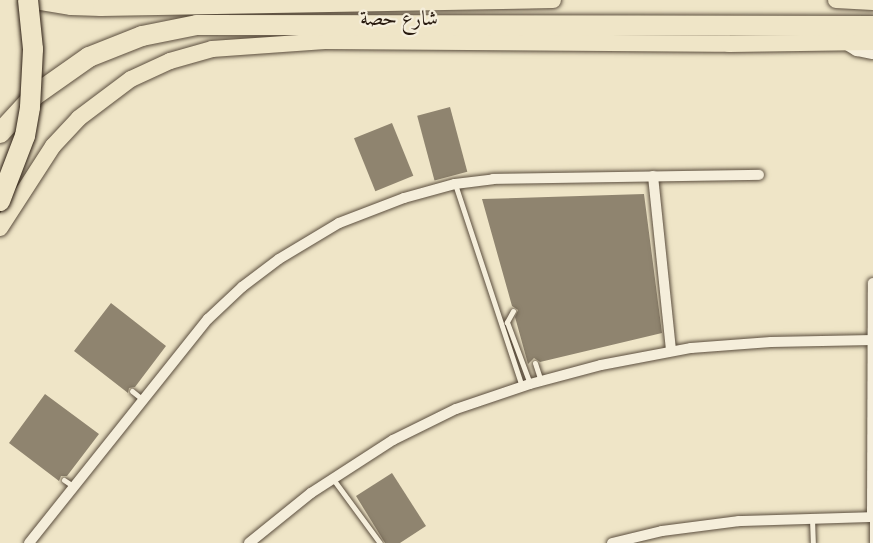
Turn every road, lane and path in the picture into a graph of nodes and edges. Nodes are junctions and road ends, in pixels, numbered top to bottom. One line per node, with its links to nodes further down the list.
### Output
1 (29, 0): 2 (main road, شارع حصة); 13 (highway, bridge)
2 (553, 0)
3 (836, 0): 4 (main road)
4 (873, 2)
5 (873, 26): 9 (highway)
6 (873, 42): 7 (main road, شارع حصة)
7 (847, 43): 8 (street); 14 (main road, شارع حصة)
8 (873, 52)
9 (0, 133)
10 (759, 175): 11 (street)
11 (653, 176): 12 (street); 18 (street)
12 (455, 184): 20 (lane); 22 (street)
13 (0, 201)
14 (0, 228)
15 (873, 283): 17 (street)
16 (513, 311): 20 (lane)
17 (873, 340): 18 (street); 25 (street)
18 (671, 351): 20 (street)
19 (535, 363): 20 (lane)
20 (531, 384): 23 (street)
21 (132, 391): 22 (lane)
22 (142, 399): 26 (street)
23 (333, 477): 27 (street); 28 (lane)
24 (812, 517): 25 (street); 29 (street); 30 (lane)
25 (872, 517): 31 (lane)
26 (29, 543)
27 (249, 543)
28 (380, 543)
29 (612, 543)
30 (813, 543)
31 (872, 543)

